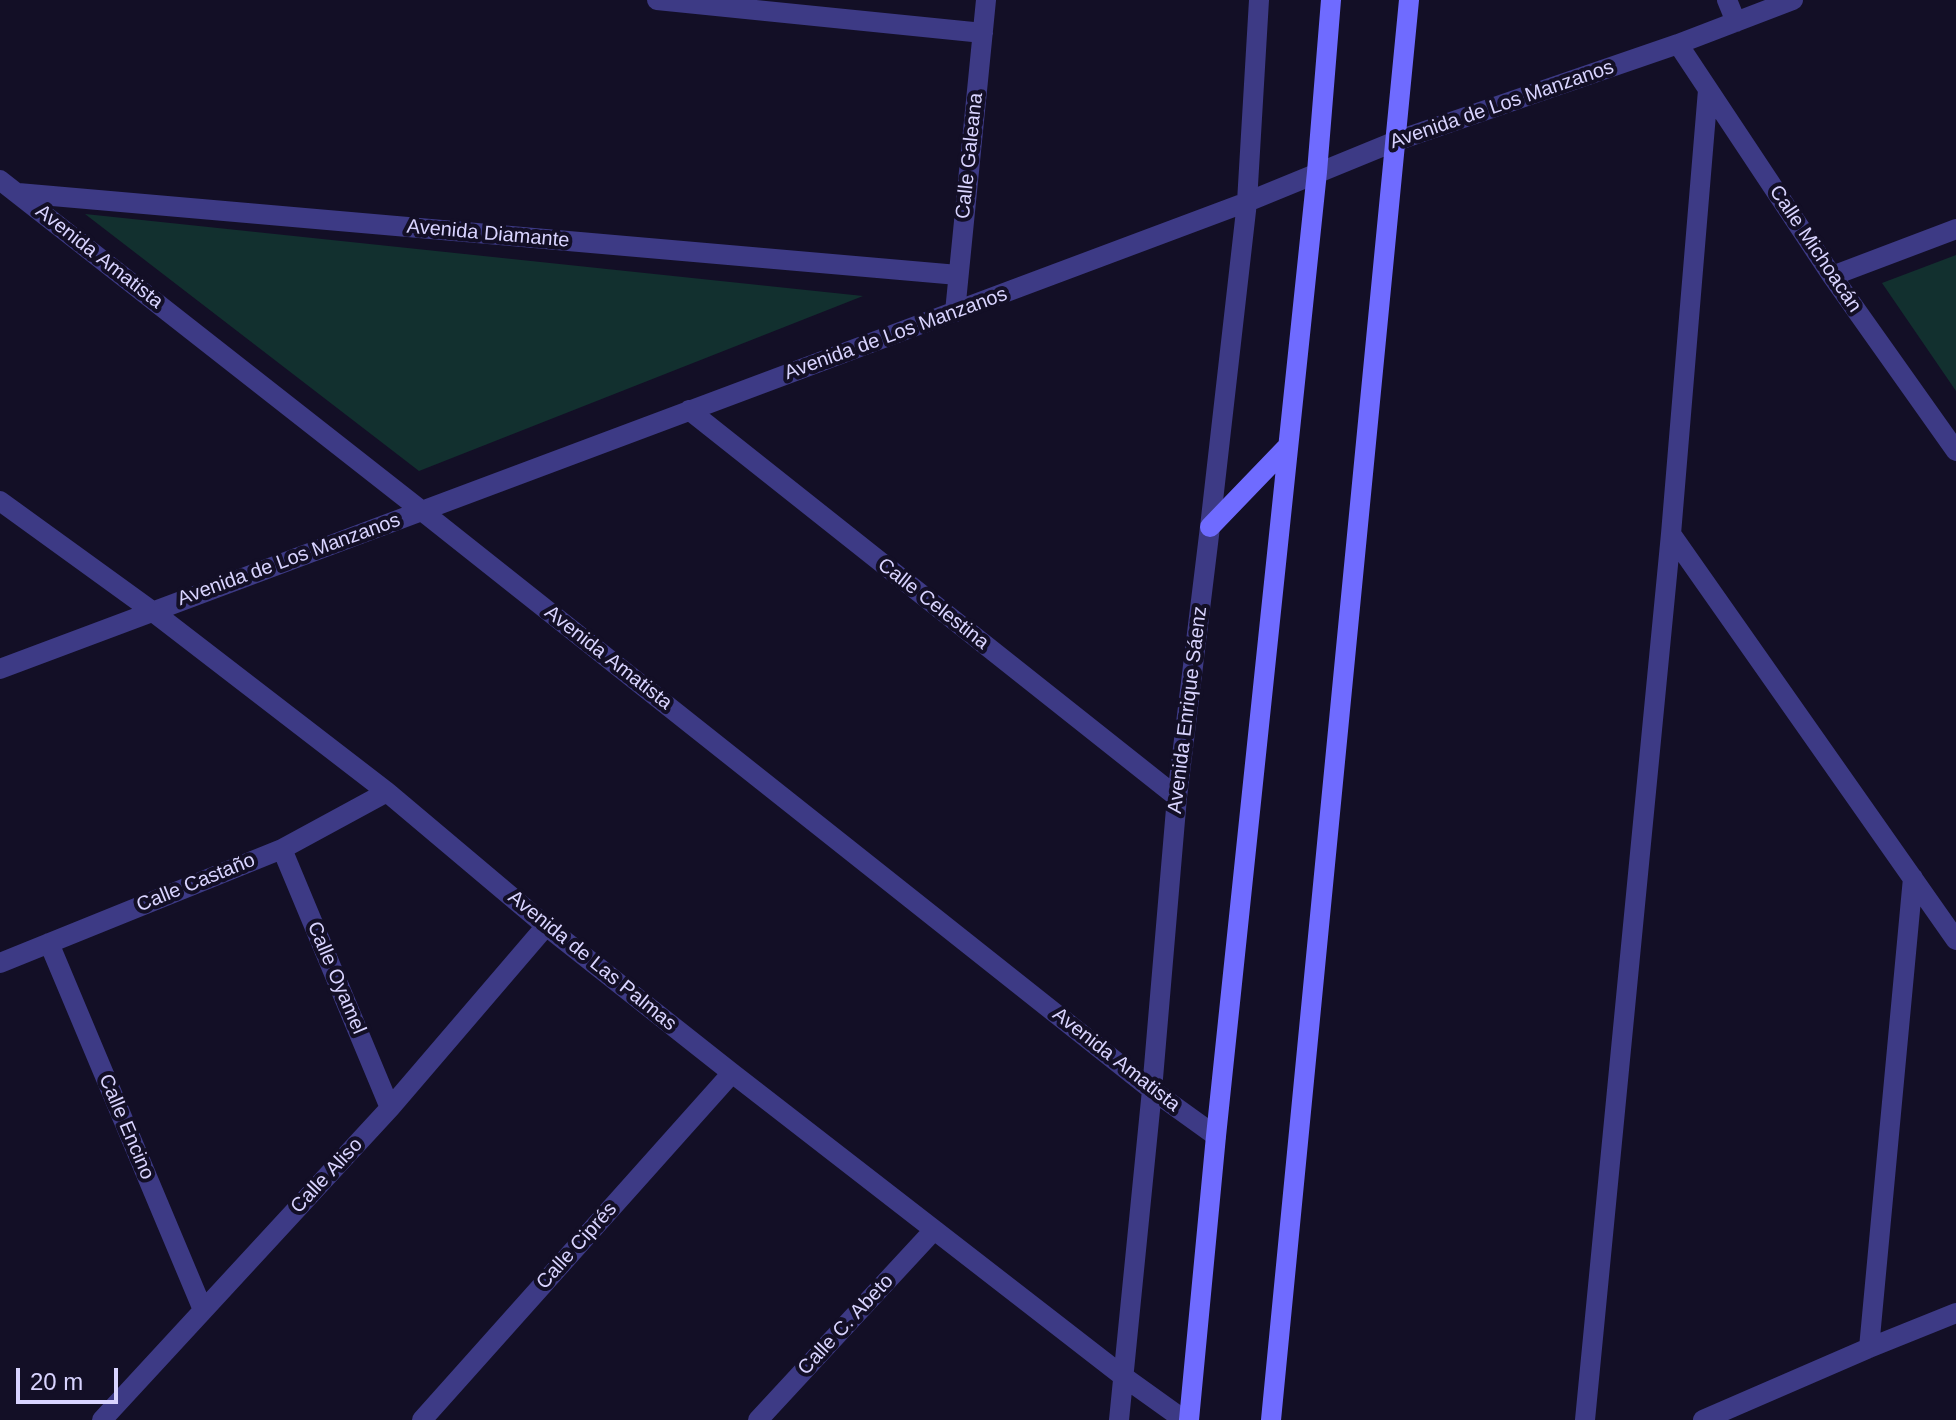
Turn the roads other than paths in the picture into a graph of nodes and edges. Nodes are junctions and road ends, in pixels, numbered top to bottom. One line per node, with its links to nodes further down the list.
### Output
1 (657, 0): 9 (street)
2 (986, 0): 9 (street, Calle Galeana)
3 (1259, 0): 16 (street, Avenida Enrique Sáenz)
4 (1331, 0): 13 (street)
5 (1409, 0): 12 (street)
6 (1727, 0): 8 (street)
7 (1793, 0): 8 (street, Avenida de Los Manzanos)
8 (1736, 22): 10 (street, Avenida de Los Manzanos)
9 (983, 33): 18 (street, Calle Galeana)
10 (1678, 44): 11 (street, Calle Michoacán); 12 (street, Avenida de Los Manzanos)
11 (1708, 90): 19 (street, Calle Michoacán); 27 (street)
12 (1396, 141): 13 (street, Avenida de Los Manzanos); 53 (street)
13 (1317, 172): 16 (street, Avenida de Los Manzanos); 22 (street)
14 (0, 180): 15 (street, Avenida Amatista)
15 (18, 193): 18 (street, Avenida Diamante); 25 (street, Avenida Amatista)
16 (1247, 202): 20 (street, Avenida de Los Manzanos); 26 (street, Avenida Enrique Sáenz)
17 (1956, 229): 19 (street)
18 (958, 275): 20 (street, Calle Galeana)
19 (1832, 276): 23 (street, Calle Michoacán)
20 (955, 312): 21 (street, Avenida de Los Manzanos)
21 (689, 410): 25 (street, Avenida de Los Manzanos); 31 (street, Calle Celestina)
22 (1288, 446): 26 (street); 41 (street)
23 (1956, 451)
24 (0, 501): 28 (street, Avenida de Las Palmas)
25 (422, 511): 28 (street, Avenida de Los Manzanos); 39 (street, Avenida Amatista)
26 (1210, 527): 31 (street, Avenida Enrique Sáenz)
27 (1671, 534): 33 (street); 54 (street)
28 (152, 611): 29 (street, Avenida de Los Manzanos); 30 (street, Avenida de Las Palmas)
29 (0, 669)
30 (387, 792): 32 (street, Calle Castaño); 34 (street, Avenida de Las Palmas)
31 (1177, 797): 39 (street, Avenida Enrique Sáenz)
32 (282, 849): 36 (street, Calle Castaño); 40 (street, Calle Oyamel)
33 (1913, 878): 35 (street); 45 (street)
34 (546, 926): 38 (street, Avenida de Las Palmas); 40 (street, Calle Aliso)
35 (1956, 940)
36 (49, 943): 37 (street, Calle Castaño); 43 (street, Calle Encino)
37 (0, 963)
38 (732, 1073): 42 (street, Avenida de Las Palmas); 49 (street, Calle Ciprés)
39 (1152, 1090): 41 (street, Avenida Amatista); 46 (street, Avenida Enrique Sáenz)
40 (390, 1108): 43 (street, Calle Aliso)
41 (1216, 1136): 52 (street)
42 (934, 1230): 46 (street, Avenida de Las Palmas); 50 (street, Calle C. Abeto)
43 (203, 1310): 48 (street, Calle Aliso)
44 (1956, 1313): 45 (street)
45 (1869, 1348): 55 (street)
46 (1124, 1377): 47 (street, Avenida Enrique Sáenz); 52 (street, Avenida de Las Palmas)
47 (1121, 1411): 51 (street)
48 (102, 1420)
49 (422, 1420)
50 (758, 1420)
51 (1106, 1420)
52 (1187, 1420)
53 (1271, 1420)
54 (1585, 1420)
55 (1703, 1420)

